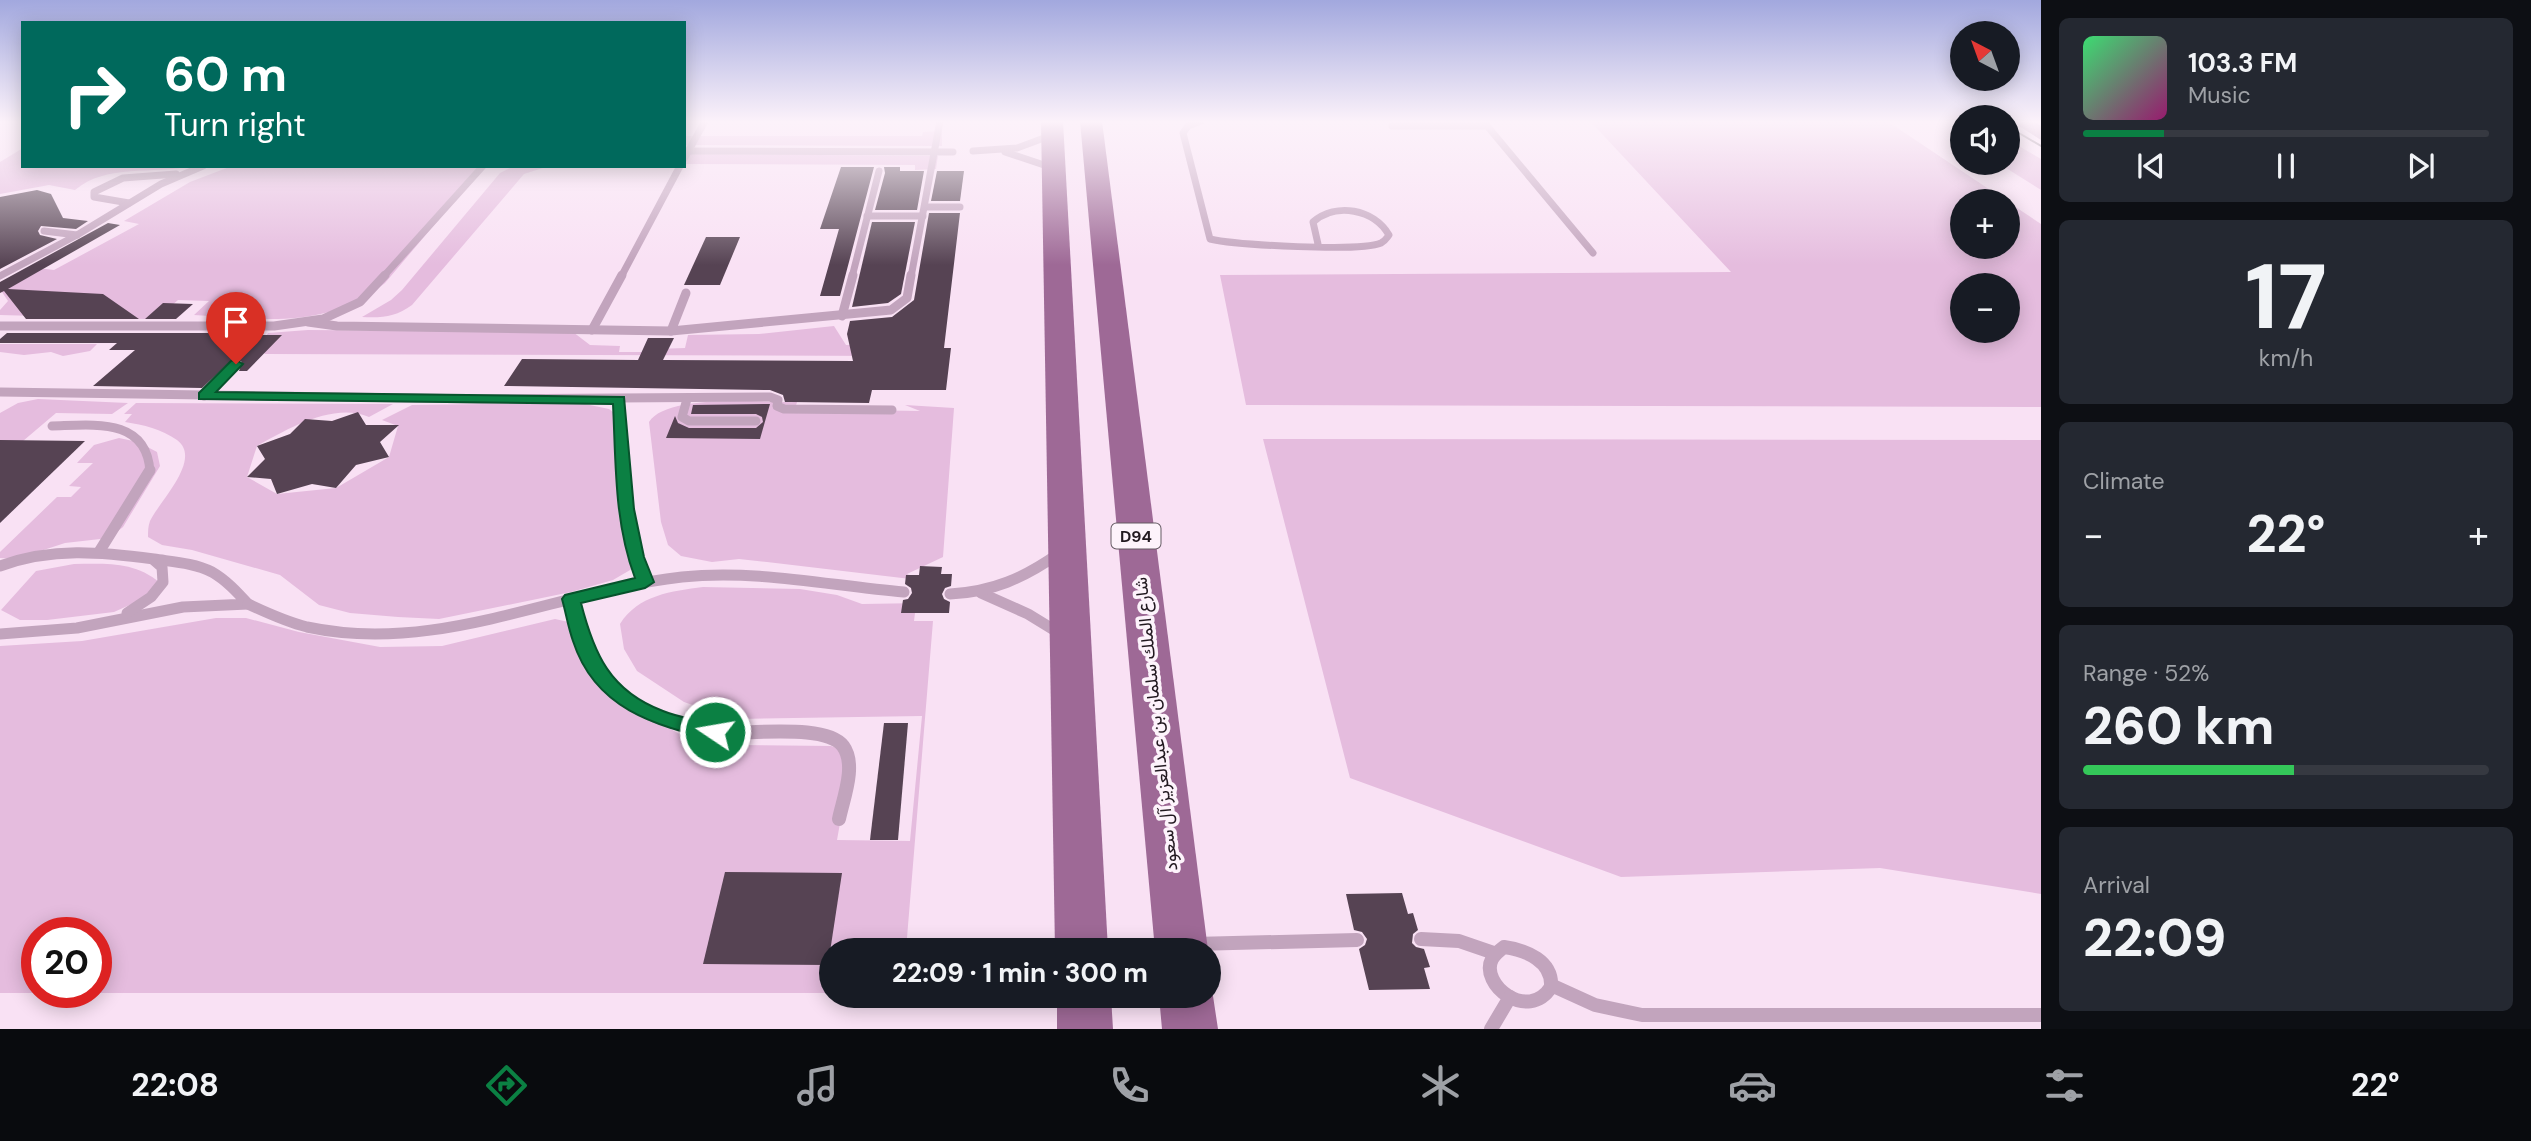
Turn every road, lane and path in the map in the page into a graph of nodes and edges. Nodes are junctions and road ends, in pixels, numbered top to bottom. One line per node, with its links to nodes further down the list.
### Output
1 (195, 169): 11 (lane)
2 (480, 169): 24 (lane)
3 (678, 169): 26 (lane)
4 (932, 169): 15 (lane)
5 (1059, 169): 36 (main road)
6 (1071, 169): 13 (main road)
7 (1096, 169): 13 (main road, شارع الملك سلمان بن عبدالعزيز آل سعود / D94)
8 (1192, 169): 19 (lane)
9 (1523, 169): 20 (lane)
10 (879, 171): 16 (lane)
11 (182, 174): 12 (lane); 12 (lane)
12 (130, 203): 18 (lane)
13 (1099, 204): 51 (main road, شارع الملك سلمان بن عبدالعزيز آل سعود / D94)
14 (960, 207): 15 (lane)
15 (924, 212): 16 (lane); 23 (lane)
16 (867, 216): 23 (lane)
17 (44, 231): 18 (lane)
18 (77, 235): 21 (lane)
19 (1318, 244): 19 (lane)
20 (1593, 253)
21 (0, 276)
22 (686, 293): 27 (lane)
23 (842, 316): 27 (lane)
24 (308, 322): 25 (lane); 26 (lane)
25 (0, 326)
26 (592, 330): 27 (lane)
27 (671, 331)
28 (236, 364): 30 (lane)
29 (0, 392): 30 (lane)
30 (204, 396): 32 (lane)
31 (688, 399): 32 (lane); 33 (lane); 34 (lane)
32 (620, 400): 40 (lane)
33 (892, 410)
34 (756, 421)
35 (52, 426): 37 (lane)
36 (1069, 547): 42 (lane); 48 (main road)
37 (99, 552): 38 (lane); 39 (lane)
38 (151, 559): 45 (lane); 46 (lane)
39 (0, 566)
40 (645, 582): 41 (lane); 44 (lane)
41 (904, 592)
42 (981, 593): 43 (lane); 48 (lane)
43 (950, 594)
44 (571, 599): 45 (lane); 49 (lane)
45 (248, 604): 46 (lane)
46 (111, 620): 47 (lane)
47 (0, 634)
48 (1072, 641): 50 (main road)
49 (839, 819)
50 (1082, 938)
51 (1180, 938)
52 (1421, 939): 54 (lane)
53 (1357, 940): 55 (lane)
54 (1494, 953): 56 (lane); 57 (lane)
55 (1221, 958)
56 (1551, 985): 57 (lane); 60 (lane)
57 (1510, 997): 63 (lane)
58 (1084, 1008): 61 (main road)
59 (1188, 1008): 62 (main road, شارع الملك سلمان بن عبدالعزيز آل سعود / D94)
60 (2041, 1015)
61 (1085, 1029)
62 (1190, 1029)
63 (1491, 1029)

